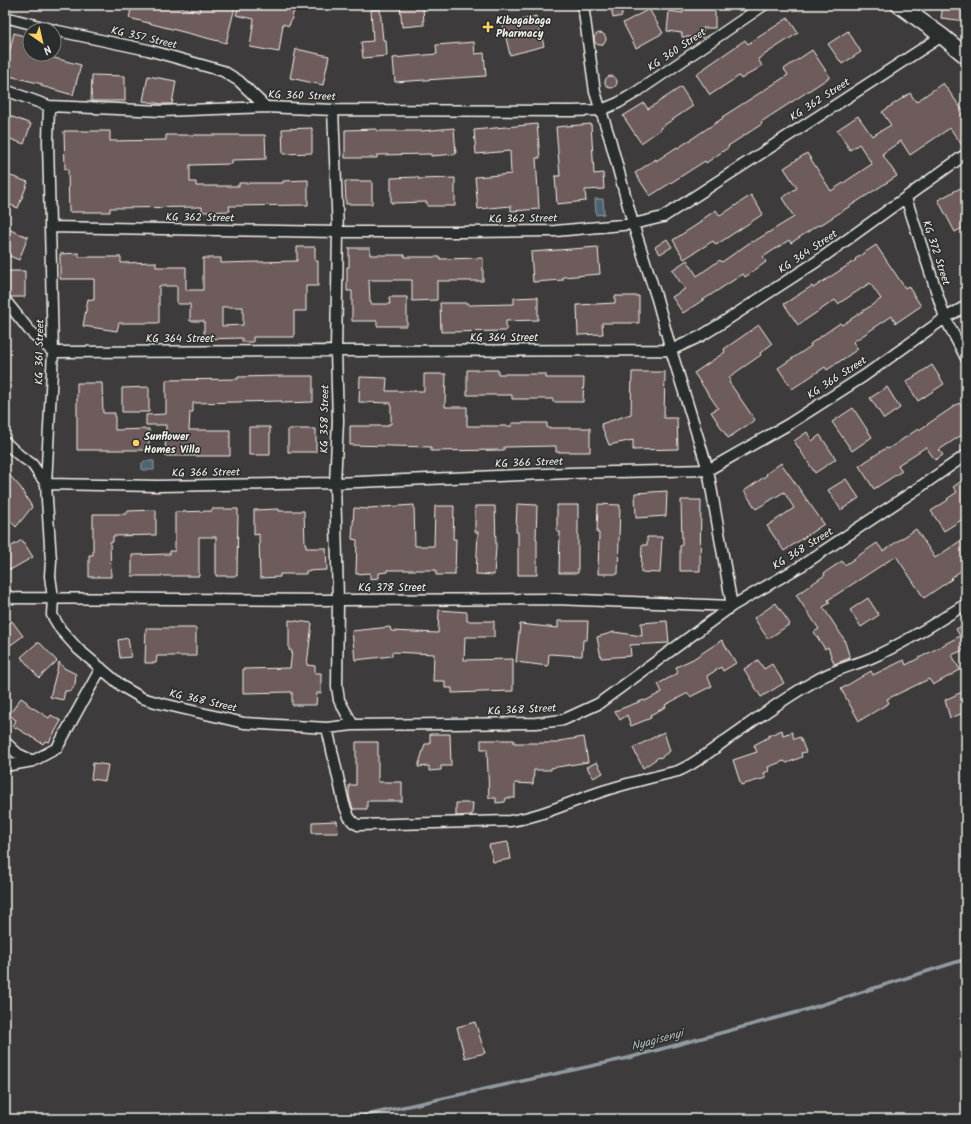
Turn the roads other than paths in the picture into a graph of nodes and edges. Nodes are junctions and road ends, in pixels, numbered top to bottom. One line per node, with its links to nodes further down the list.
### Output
1 (583, 5): 11 (street)
2 (764, 5): 11 (street, KG 360 Street)
3 (899, 5): 5 (main road)
4 (5, 17): 9 (street, KG 357 Street)
5 (942, 36): 6 (main road); 14 (street, KG 362 Street)
6 (966, 56)
7 (5, 90): 8 (street, KG 360 Street)
8 (49, 106): 9 (street, KG 360 Street); 15 (street, KG 361 Street)
9 (266, 107): 10 (street, KG 360 Street)
10 (333, 110): 11 (street, KG 360 Street); 16 (street, KG 358 Street)
11 (601, 110): 14 (street)
12 (966, 154): 13 (street, KG 364 Street)
13 (906, 198): 19 (street, KG 372 Street); 20 (street, KG 364 Street)
14 (633, 224): 16 (street, KG 362 Street); 20 (street)
15 (50, 227): 16 (street, KG 362 Street); 22 (street, KG 361 Street)
16 (338, 232): 21 (street, KG 358 Street)
17 (5, 300): 22 (street)
18 (966, 306): 19 (street, KG 366 Street)
19 (945, 318): 23 (street, KG 372 Street); 26 (street, KG 366 Street)
20 (671, 350): 21 (street, KG 364 Street); 26 (street)
21 (336, 351): 22 (street, KG 364 Street); 27 (street, KG 358 Street)
22 (53, 352): 28 (street, KG 361 Street)
23 (966, 358)
24 (5, 442): 28 (street)
25 (966, 454): 33 (street, KG 368 Street)
26 (708, 470): 27 (street, KG 366 Street); 33 (street)
27 (335, 482): 28 (street, KG 366 Street); 31 (street, KG 358 Street)
28 (46, 484): 30 (street, KG 361 Street)
29 (5, 595): 30 (street, KG 378 Street)
30 (53, 598): 31 (street, KG 378 Street); 34 (street, KG 368 Street)
31 (338, 600): 33 (street, KG 378 Street); 35 (street, KG 358 Street)
32 (966, 604): 36 (street)
33 (732, 606): 35 (street, KG 368 Street)
34 (101, 668): 36 (street, KG 368 Street); 38 (street)
35 (353, 725): 36 (street, KG 368 Street)
36 (327, 728)
37 (5, 742): 38 (street)
38 (33, 761): 39 (street)
39 (5, 766)

